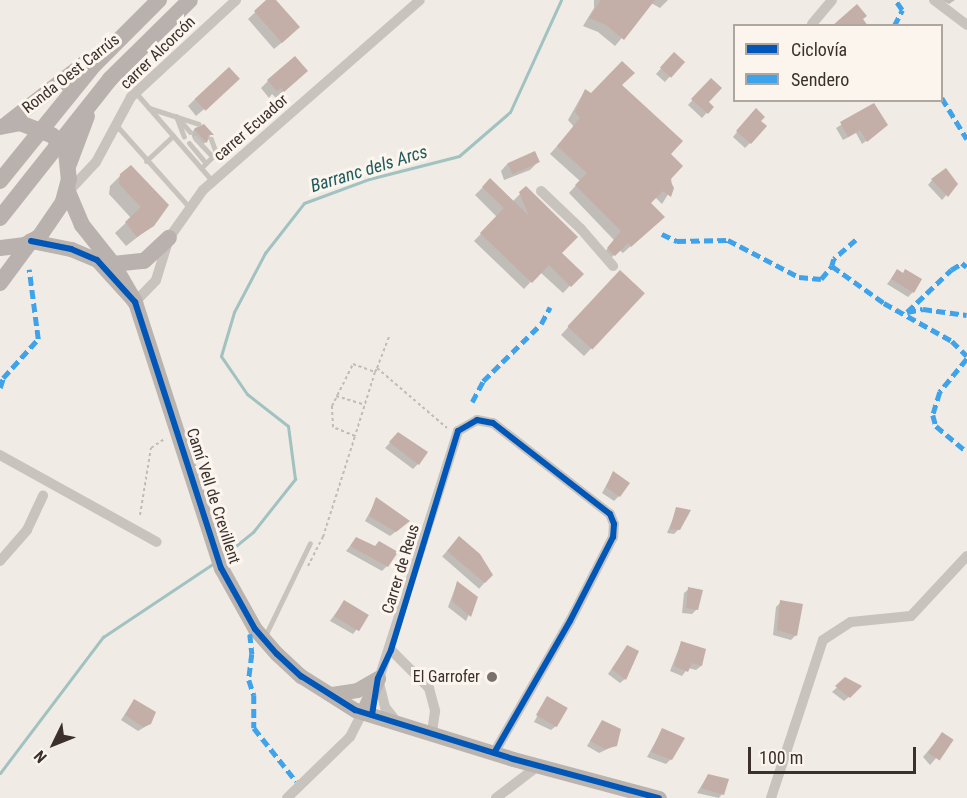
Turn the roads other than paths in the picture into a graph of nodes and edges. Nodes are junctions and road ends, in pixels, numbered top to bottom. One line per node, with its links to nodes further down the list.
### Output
1 (159, 0): 7 (main road, Ronda Oest Carrús)
2 (190, 0): 10 (main road, Ronda Oest Carrús)
3 (236, 0): 11 (street, carrer Alcorcón)
4 (420, 0): 31 (street, carrer Ecuador)
5 (832, 0): 8 (street)
6 (934, 0): 9 (street)
7 (134, 24): 14 (main road, Ronda Oest Carrús); 17 (main road, Ronda Oest Carrús)
8 (812, 24)
9 (967, 25)
10 (110, 79): 23 (main road, Ronda Oest Carrús); 28 (main road, Ronda Oest Carrús)
11 (136, 93): 12 (lane); 15 (street, carrer Alcorcón)
12 (148, 107): 13 (lane); 19 (lane)
13 (176, 116): 16 (lane); 18 (lane); 20 (lane)
14 (2, 123): 17 (main road, Ronda Oest Carrús)
15 (115, 123): 26 (lane); 33 (street, carrer Alcorcón)
16 (199, 124)
17 (40, 128): 23 (main road, Ronda Oest Carrús); 30 (main road, Ronda Oest Carrús)
18 (190, 132)
19 (173, 136): 26 (lane); 29 (lane)
20 (184, 137)
21 (195, 138): 25 (lane)
22 (212, 139): 25 (lane)
23 (59, 141): 28 (main road, Ronda Oest Carrús); 35 (main road, Ronda Oest Carrús)
24 (189, 143): 27 (lane)
25 (213, 157): 27 (lane)
26 (147, 161): 34 (lane)
27 (206, 163): 29 (lane)
28 (69, 165): 33 (main road, Ronda Oest Carrús)
29 (201, 168): 31 (lane)
30 (0, 181)
31 (213, 182): 34 (street, carrer Ecuador)
32 (541, 191): 40 (street)
33 (68, 192): 37 (main road, Ronda Oest Carrús); 39 (main road)
34 (190, 208): 36 (street, carrer Ecuador)
35 (0, 218)
36 (169, 238): 39 (main road); 42 (street, carrer Ecuador)
37 (31, 241): 38 (main road); 41 (main road, Ronda Oest Carrús); 42 (street, Camí Vell de Crevillent)
38 (0, 248)
39 (113, 264): 42 (main road)
40 (613, 266)
41 (0, 283)
42 (135, 302): 49 (street, Camí Vell de Crevillent)
43 (0, 455): 45 (street)
44 (43, 496): 48 (street)
45 (157, 542)
46 (310, 543): 49 (lane)
47 (967, 556): 61 (street)
48 (0, 561)
49 (264, 639): 52 (street, Camí Vell de Crevillent)
50 (391, 650): 51 (street, Carrer de Reus); 55 (street); 56 (street, Carrer de Reus)
51 (378, 678): 52 (street); 53 (street); 54 (street)
52 (332, 694): 53 (street, Camí Vell de Crevillent)
53 (367, 714): 54 (street, Camí Vell de Crevillent); 58 (street)
54 (397, 722): 55 (street, Camí Vell de Crevillent)
55 (432, 732): 56 (street, Camí Vell de Crevillent)
56 (494, 753): 57 (street, Camí Vell de Crevillent)
57 (538, 766): 59 (street); 60 (street, Camí Vell de Crevillent)
58 (287, 798)
59 (496, 798)
60 (659, 798)
61 (771, 798)

